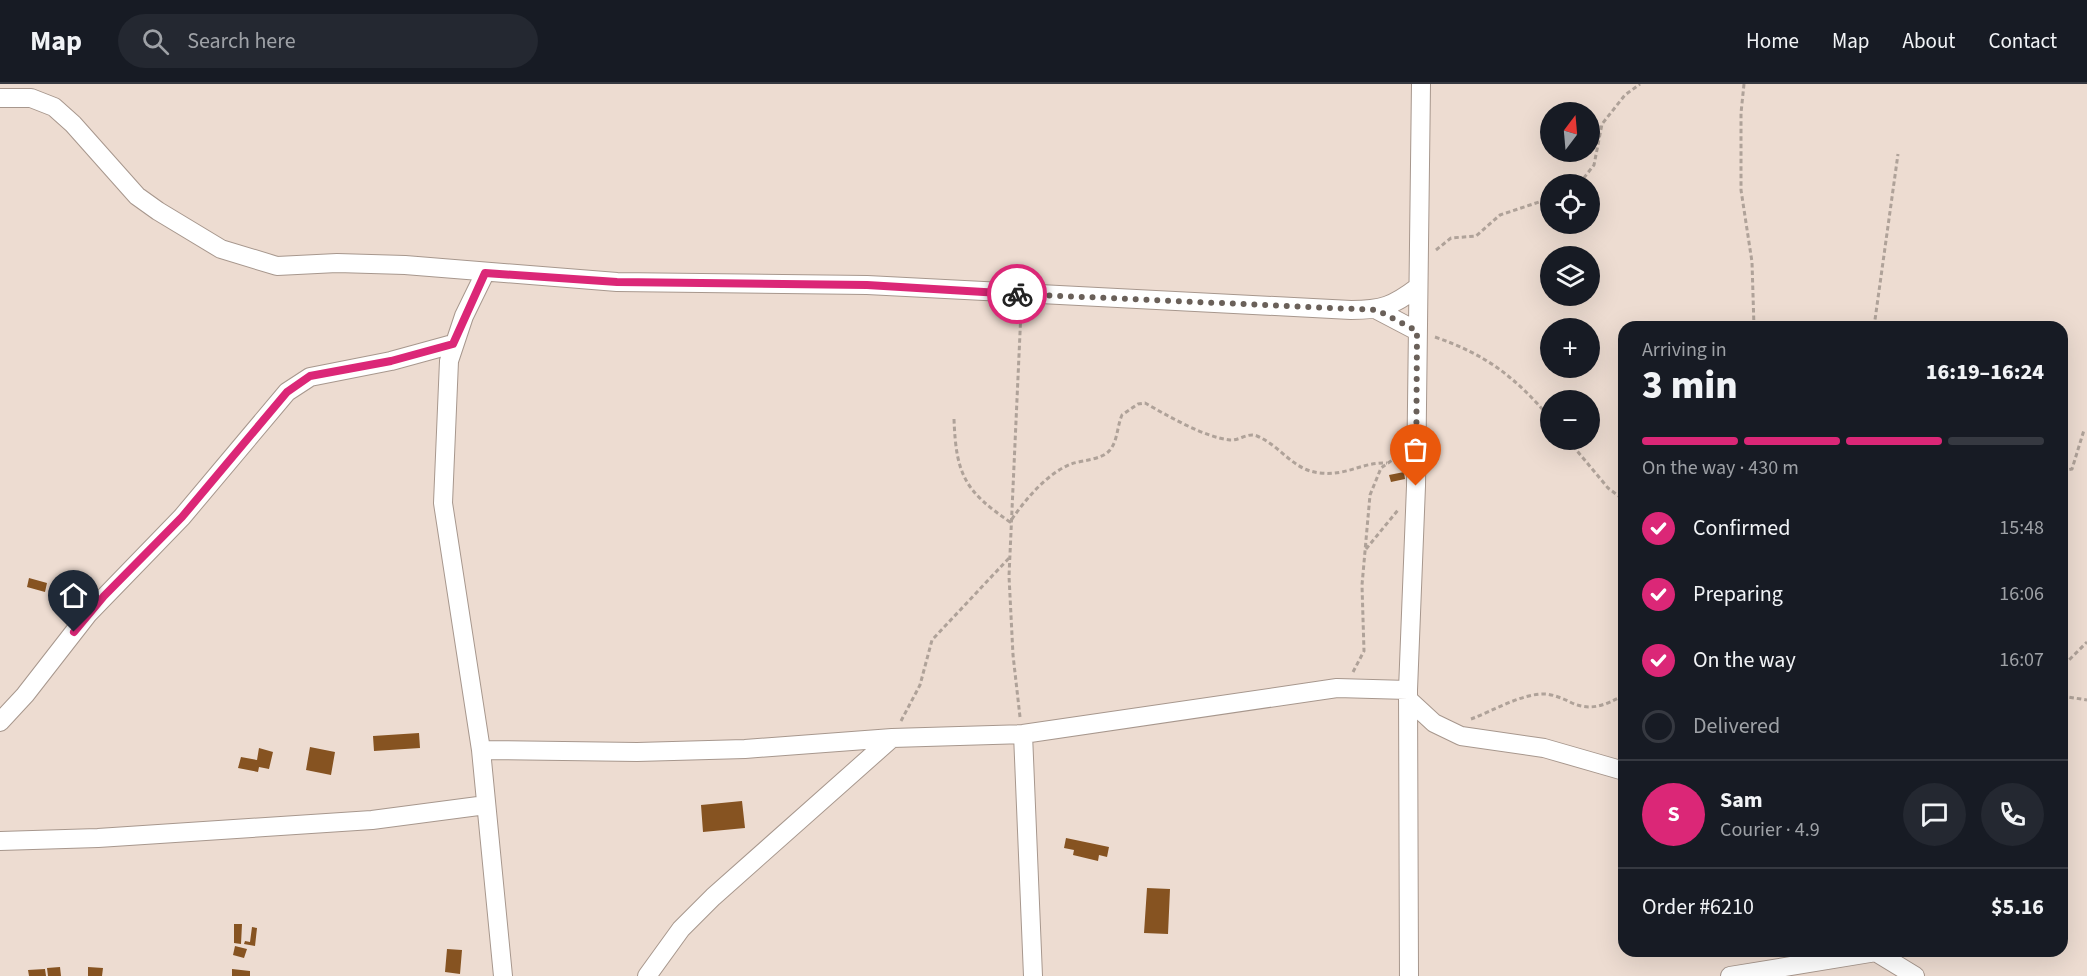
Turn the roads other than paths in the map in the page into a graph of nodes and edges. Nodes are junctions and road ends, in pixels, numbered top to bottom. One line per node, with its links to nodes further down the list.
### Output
1 (1421, 84): 4 (street)
2 (0, 98): 3 (street)
3 (485, 273): 5 (street); 7 (street)
4 (1418, 287): 5 (street); 6 (street)
5 (1377, 310): 6 (street)
6 (1417, 331): 8 (street)
7 (453, 344): 9 (street); 12 (street)
8 (1408, 695): 10 (street); 13 (street); 21 (street)
9 (0, 723)
10 (1023, 734): 11 (street); 20 (street)
11 (892, 738): 12 (street); 19 (street)
12 (481, 750): 14 (street)
13 (1618, 769)
14 (486, 805): 15 (street); 18 (street)
15 (0, 841)
16 (1845, 957): 22 (street)
17 (1883, 957): 23 (street)
18 (503, 976)
19 (647, 976)
20 (1033, 976)
21 (1409, 976)
22 (1730, 976)
23 (1915, 976)

